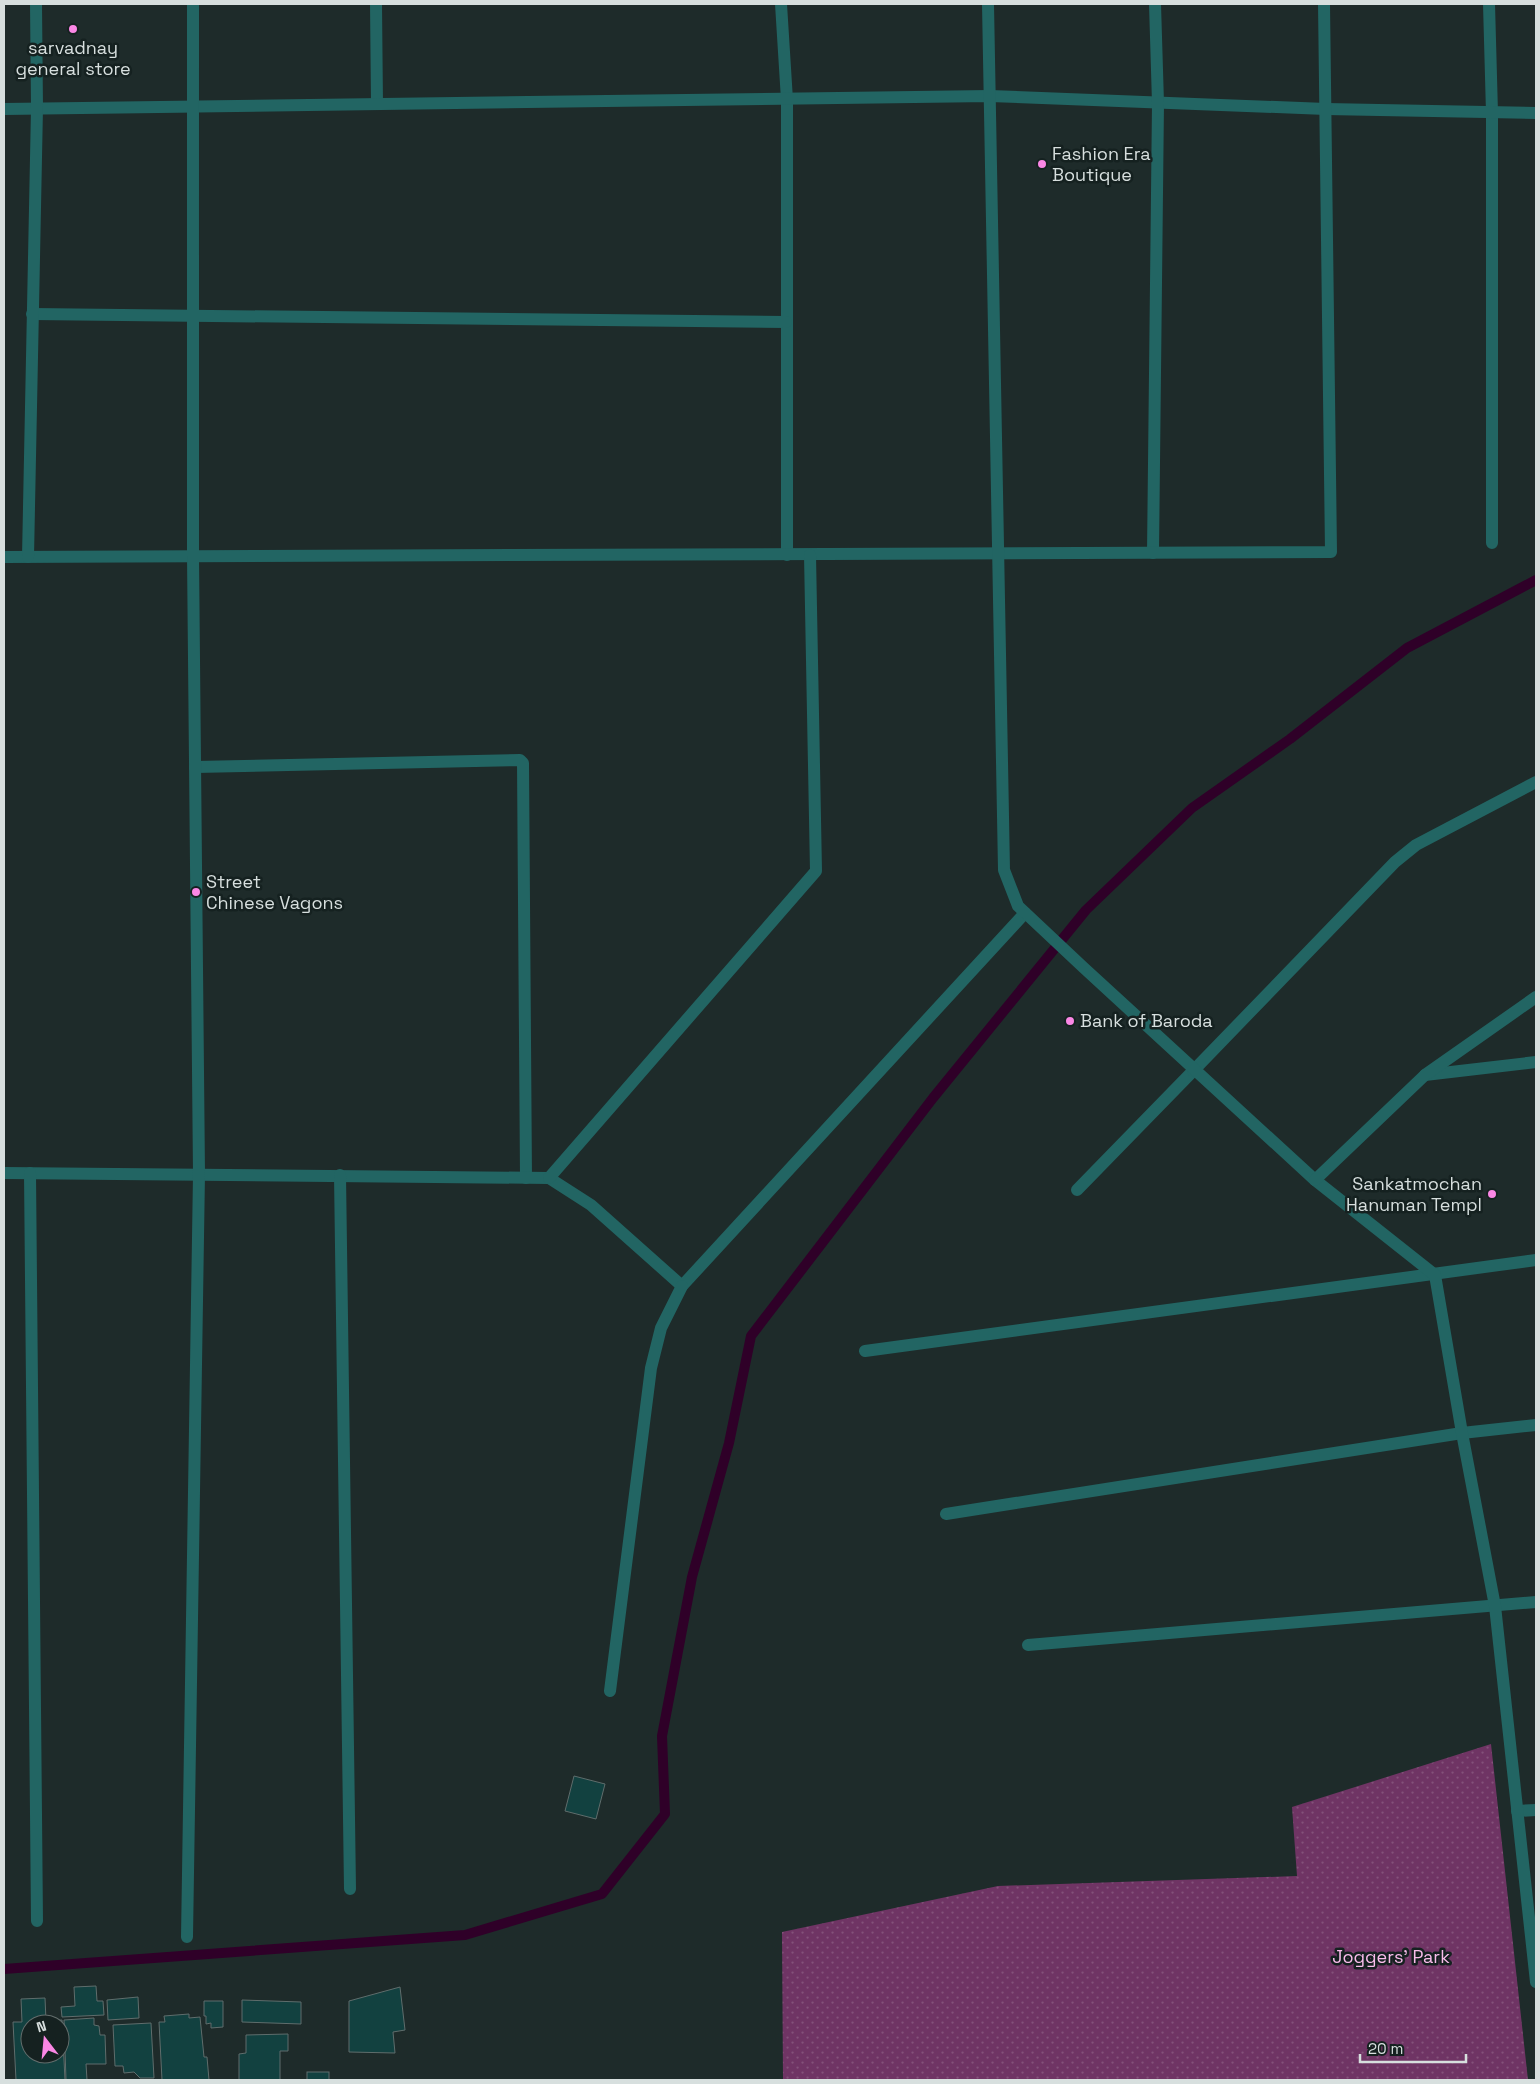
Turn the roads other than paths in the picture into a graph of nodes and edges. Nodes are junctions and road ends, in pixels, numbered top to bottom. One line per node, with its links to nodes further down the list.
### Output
1 (36, 4): 14 (street)
2 (193, 4): 13 (street)
3 (376, 4): 12 (street)
4 (781, 4): 10 (street)
5 (988, 4): 9 (street)
6 (1155, 4): 11 (street)
7 (1324, 4): 16 (street)
8 (1489, 4): 17 (street)
9 (990, 96): 10 (street); 11 (street); 24 (street)
10 (787, 100): 12 (street); 21 (street)
11 (1158, 102): 16 (street); 23 (street)
12 (377, 104): 13 (street)
13 (192, 106): 14 (street); 20 (street)
14 (37, 108): 15 (street); 19 (street)
15 (4, 109)
16 (1326, 109): 17 (street); 23 (street)
17 (1492, 112): 18 (street); 22 (street)
18 (1536, 113)
19 (32, 314): 20 (street); 29 (street)
20 (193, 316): 21 (street); 27 (street)
21 (786, 322): 25 (street)
22 (1492, 543)
23 (1153, 553): 24 (street)
24 (999, 554): 26 (street); 32 (street)
25 (787, 555): 26 (street); 27 (street)
26 (810, 555): 42 (street)
27 (193, 556): 29 (street); 30 (street)
28 (4, 557): 29 (street)
29 (28, 557)
30 (195, 767): 39 (street); 41 (street)
31 (1536, 782): 35 (street)
32 (1025, 913): 35 (street); 47 (street)
33 (1536, 997): 36 (street)
34 (1536, 1062): 36 (street)
35 (1193, 1071): 43 (street); 44 (street)
36 (1425, 1075): 43 (street)
37 (4, 1173): 38 (street)
38 (30, 1173): 39 (street); 59 (street)
39 (199, 1174): 40 (street); 60 (street)
40 (340, 1175): 41 (street); 58 (street)
41 (526, 1178): 42 (street)
42 (549, 1178): 47 (street)
43 (1315, 1180): 46 (street)
44 (1077, 1190)
45 (1536, 1260): 46 (street)
46 (1435, 1275): 48 (street); 50 (street)
47 (682, 1286): 55 (street)
48 (865, 1351)
49 (1536, 1425): 50 (street)
50 (1462, 1433): 51 (street); 53 (street)
51 (946, 1514)
52 (1536, 1602): 53 (street)
53 (1495, 1606): 54 (street); 57 (street)
54 (1028, 1645)
55 (610, 1691)
56 (1536, 1810): 57 (street)
57 (1517, 1811): 61 (street)
58 (350, 1889)
59 (37, 1921)
60 (187, 1937)
61 (1536, 1982)

